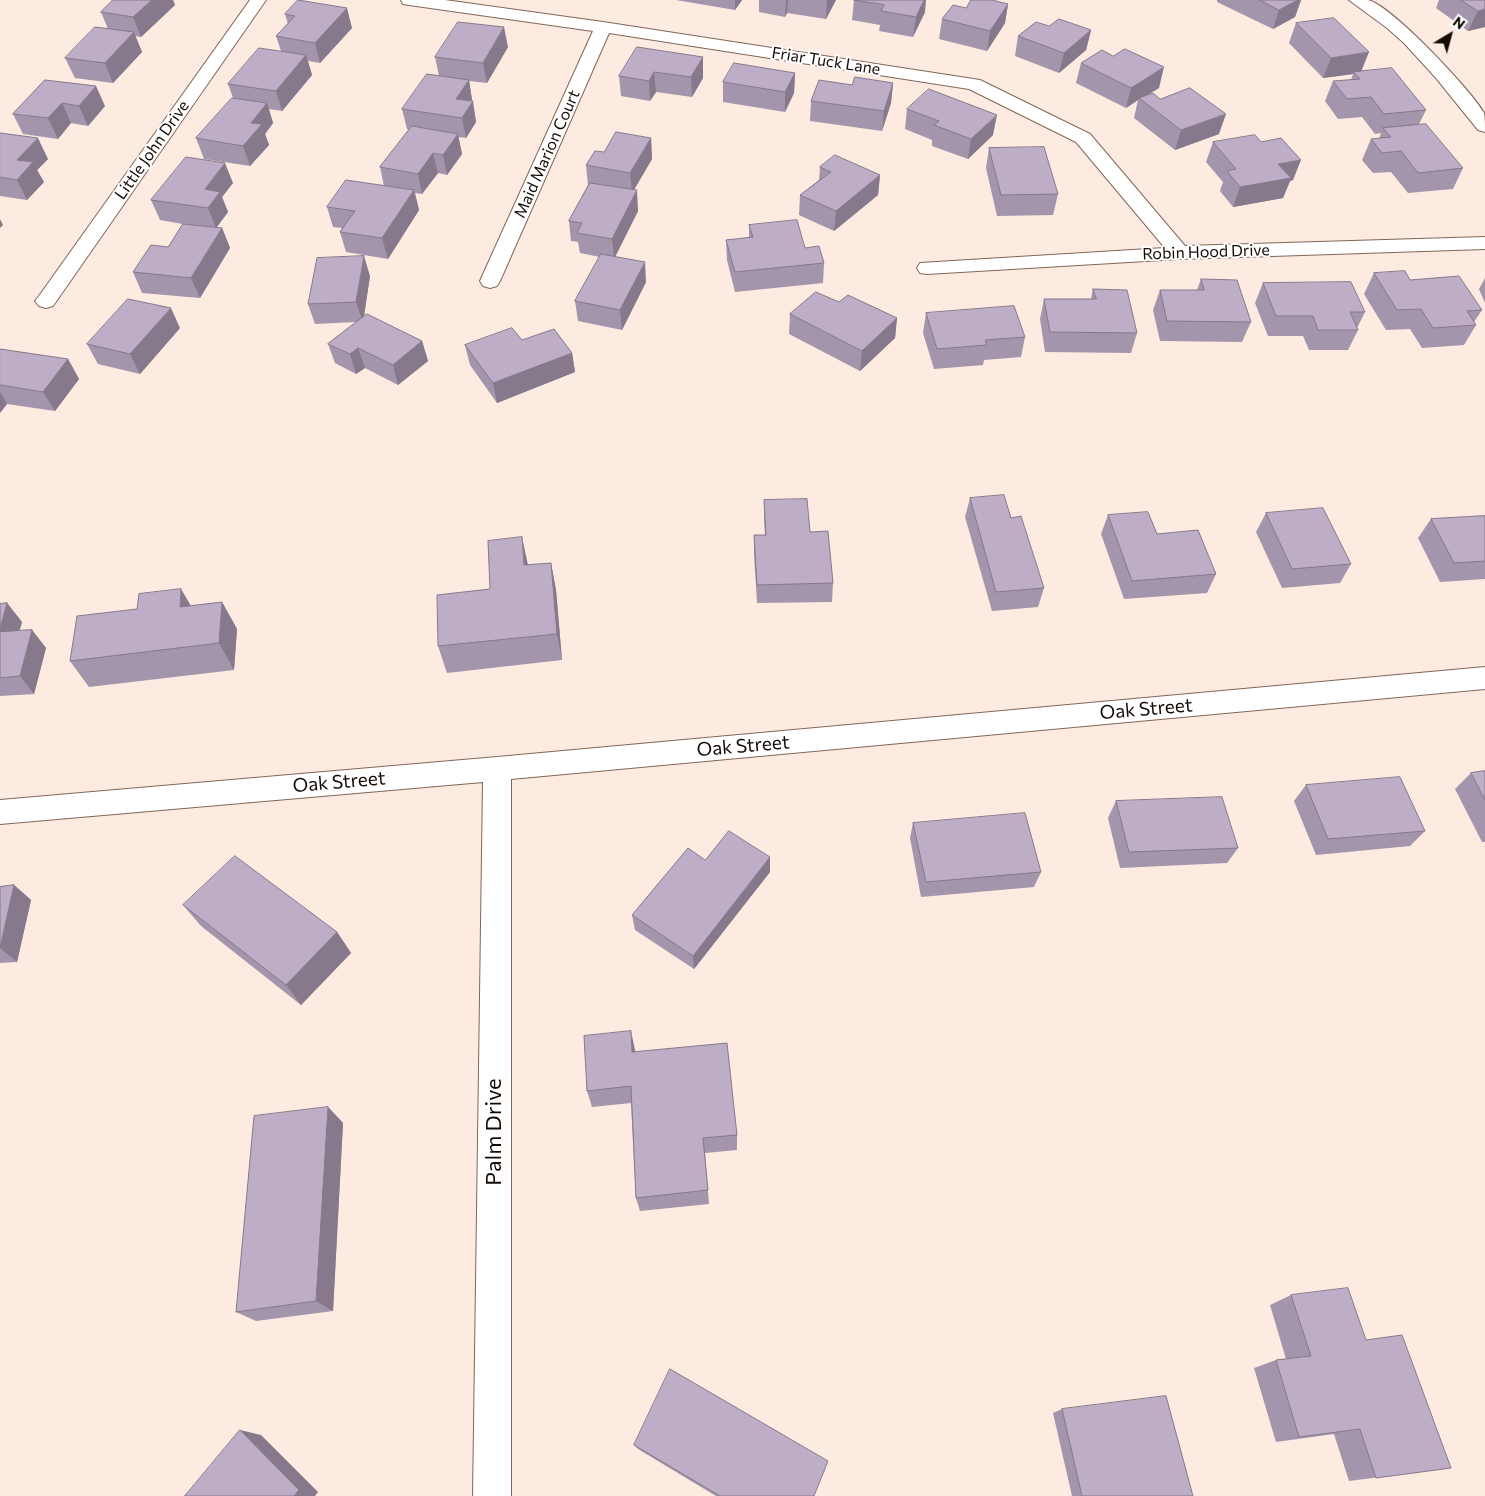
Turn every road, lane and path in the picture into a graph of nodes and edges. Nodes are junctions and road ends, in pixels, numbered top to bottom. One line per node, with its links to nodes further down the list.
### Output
1 (258, 0): 10 (street, Little John Drive)
2 (409, 0): 4 (street, Friar Tuck Lane)
3 (1357, 0): 5 (street)
4 (603, 27): 7 (street, Friar Tuck Lane); 9 (street, Maid Marion Court)
5 (1485, 126)
6 (1485, 243): 7 (street, Robin Hood Drive)
7 (1180, 252): 8 (street, Robin Hood Drive)
8 (928, 268)
9 (490, 281)
10 (46, 301)
11 (1485, 678): 12 (street, Oak Street)
12 (497, 769): 13 (street, Oak Street); 14 (street, Palm Drive)
13 (0, 812)
14 (492, 1496)

